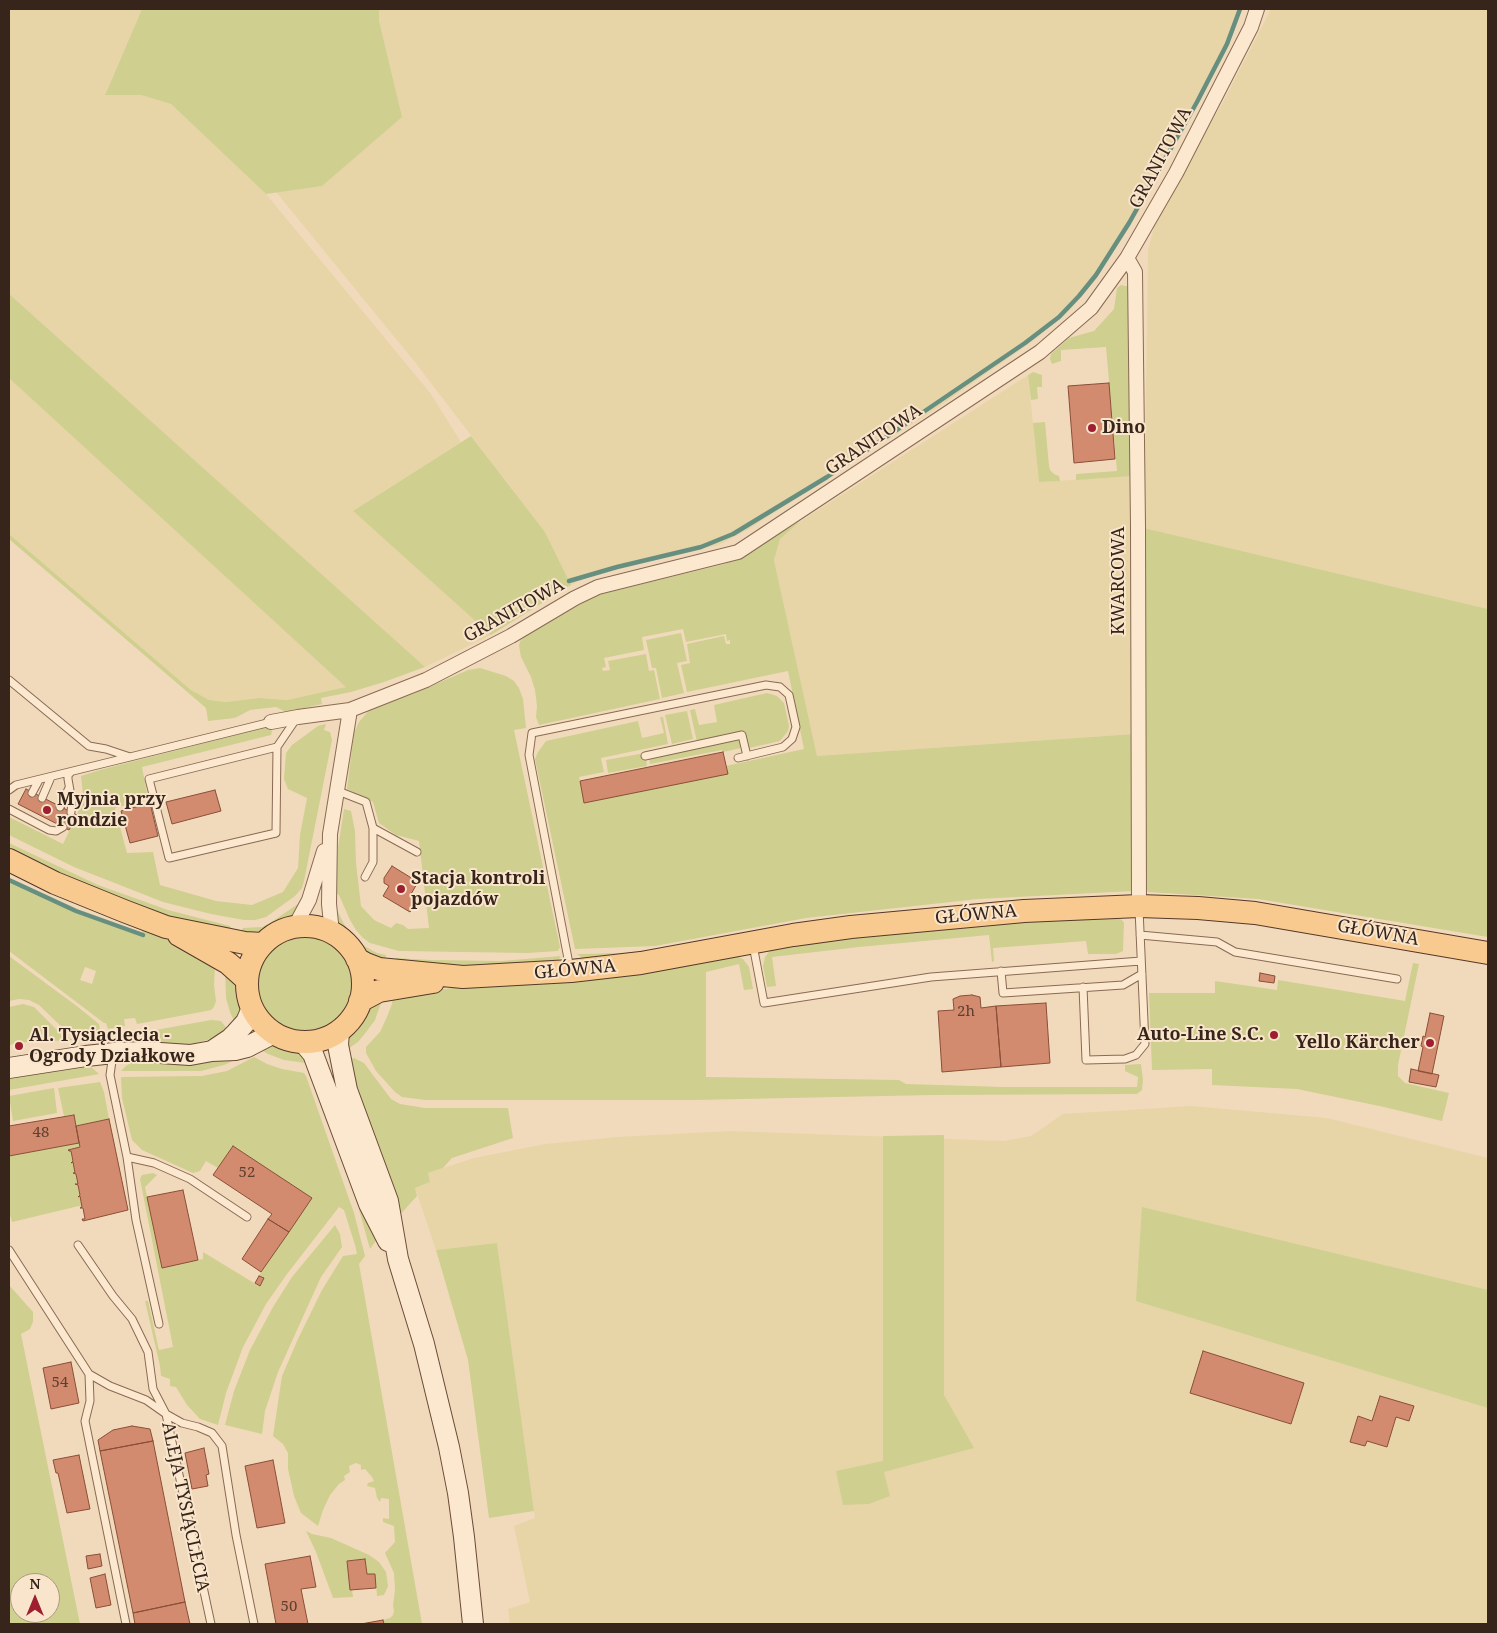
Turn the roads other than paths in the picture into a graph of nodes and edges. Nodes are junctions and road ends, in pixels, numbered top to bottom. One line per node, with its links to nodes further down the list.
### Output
1 (1257, 9): 2 (street, GRANITOWA)
2 (1127, 258): 4 (street, GRANITOWA); 33 (street, KWARCOWA)
3 (9, 680): 10 (lane)
4 (350, 710): 5 (street, GRANITOWA); 17 (street)
5 (298, 717): 6 (street, GRANITOWA); 7 (lane)
6 (271, 722): 10 (lane, GRANITOWA)
7 (278, 746): 7 (lane)
8 (646, 756): 9 (lane)
9 (747, 756): 11 (lane); 43 (lane)
10 (130, 757): 12 (lane, GRANITOWA)
11 (738, 758)
12 (71, 772): 13 (lane, GRANITOWA); 15 (lane)
13 (52, 777): 14 (lane, GRANITOWA); 19 (lane)
14 (39, 780): 16 (lane, GRANITOWA); 18 (lane)
15 (69, 788): 21 (lane); 23 (lane)
16 (9, 790)
17 (338, 791): 27 (lane); 29 (street)
18 (32, 793)
19 (42, 798)
20 (24, 807): 24 (lane)
21 (60, 807)
22 (9, 809): 24 (lane)
23 (71, 812)
24 (20, 815): 28 (lane)
25 (53, 822): 28 (lane)
26 (64, 827): 28 (lane)
27 (373, 828): 30 (lane); 32 (lane)
28 (49, 830)
29 (330, 834): 34 (street); 36 (street)
30 (417, 852)
31 (9, 860): 35 (main road)
32 (364, 877)
33 (1138, 906): 37 (lane); 38 (main road, GŁÓWNA); 40 (main road, GŁÓWNA)
34 (295, 926): 36 (main road); 39 (main road)
35 (166, 927): 39 (main road); 48 (main road)
36 (332, 933): 41 (main road)
37 (1140, 935): 42 (lane); 47 (lane)
38 (752, 942): 43 (main road, GŁÓWNA); 44 (lane)
39 (263, 944): 48 (main road)
40 (1488, 953)
41 (357, 959): 46 (main road, GŁÓWNA); 50 (main road)
42 (1141, 961): 44 (lane); 45 (lane)
43 (571, 971): 46 (main road, GŁÓWNA)
44 (1001, 971): 49 (lane)
45 (1142, 974): 49 (lane); 49 (lane)
46 (464, 977): 50 (main road, GŁÓWNA)
47 (1396, 979)
48 (247, 980): 51 (main road)
49 (1084, 987)
50 (360, 1001): 52 (main road)
51 (252, 1008): 53 (main road); 55 (main road)
52 (339, 1031): 54 (main road); 62 (main road)
53 (274, 1033): 54 (main road); 55 (main road)
54 (303, 1042): 62 (main road)
55 (212, 1051): 56 (main road)
56 (114, 1053): 57 (main road); 58 (lane)
57 (9, 1068)
58 (127, 1157): 59 (lane); 63 (lane)
59 (247, 1217)
60 (78, 1246): 65 (lane)
61 (9, 1250): 64 (lane, ALEJA TYSIĄCLECIA)
62 (398, 1259): 69 (main road)
63 (160, 1324)
64 (88, 1374): 65 (lane, ALEJA TYSIĄCLECIA); 66 (lane)
65 (166, 1414): 67 (lane, ALEJA TYSIĄCLECIA); 68 (lane)
66 (126, 1624)
67 (210, 1624)
68 (254, 1624)
69 (473, 1624)

